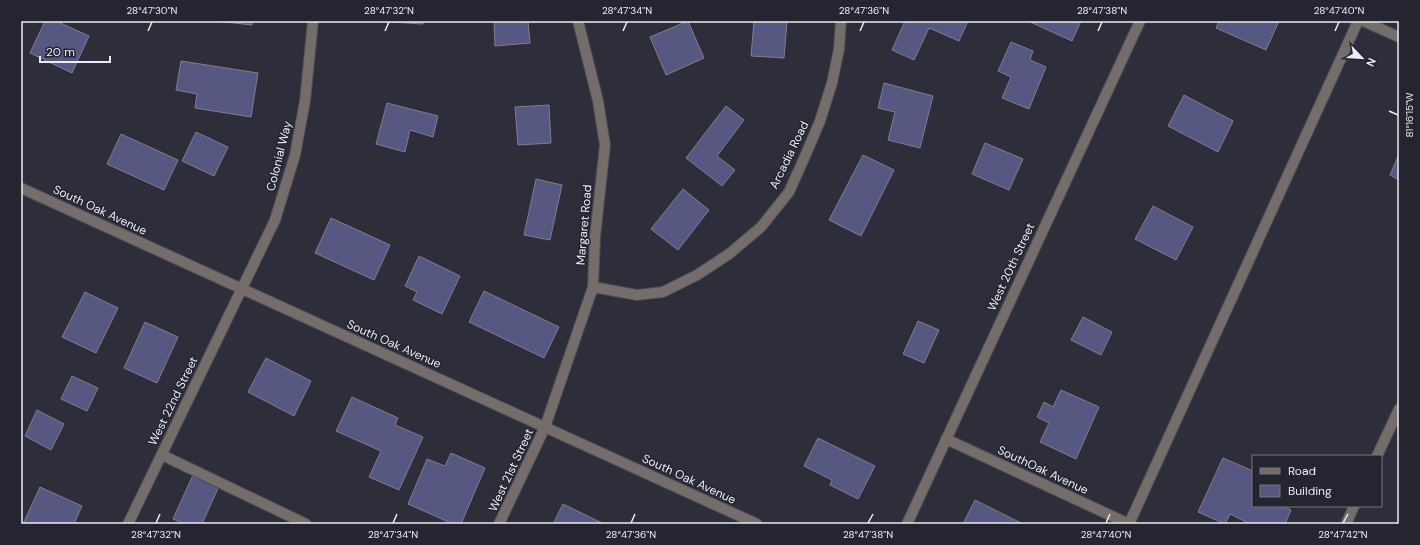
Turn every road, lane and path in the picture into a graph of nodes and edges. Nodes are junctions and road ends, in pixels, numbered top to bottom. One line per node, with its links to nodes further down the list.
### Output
1 (313, 21): 10 (street, Colonial Way)
2 (578, 21): 9 (street, Margaret Road)
3 (841, 21): 9 (street, Arcadia Road)
4 (1140, 21): 13 (street, West 20th Street)
5 (1358, 21): 22 (street)
6 (1363, 21): 7 (street)
7 (1399, 38)
8 (21, 188): 10 (street, South Oak Avenue)
9 (593, 287): 12 (street, Margaret Road)
10 (242, 289): 12 (street, South Oak Avenue); 14 (street, West 22nd Street)
11 (1399, 409): 15 (street)
12 (545, 427): 19 (street, West 21st Street); 20 (street, South Oak Avenue)
13 (946, 439): 21 (street, West 20th Street); 22 (street, SouthOak Avenue)
14 (162, 455): 17 (street, West 22nd Street); 18 (street)
15 (1377, 455)
16 (1354, 507): 23 (street)
17 (128, 524)
18 (306, 524)
19 (500, 524)
20 (757, 524)
21 (907, 524)
22 (1129, 524)
23 (1346, 524)

